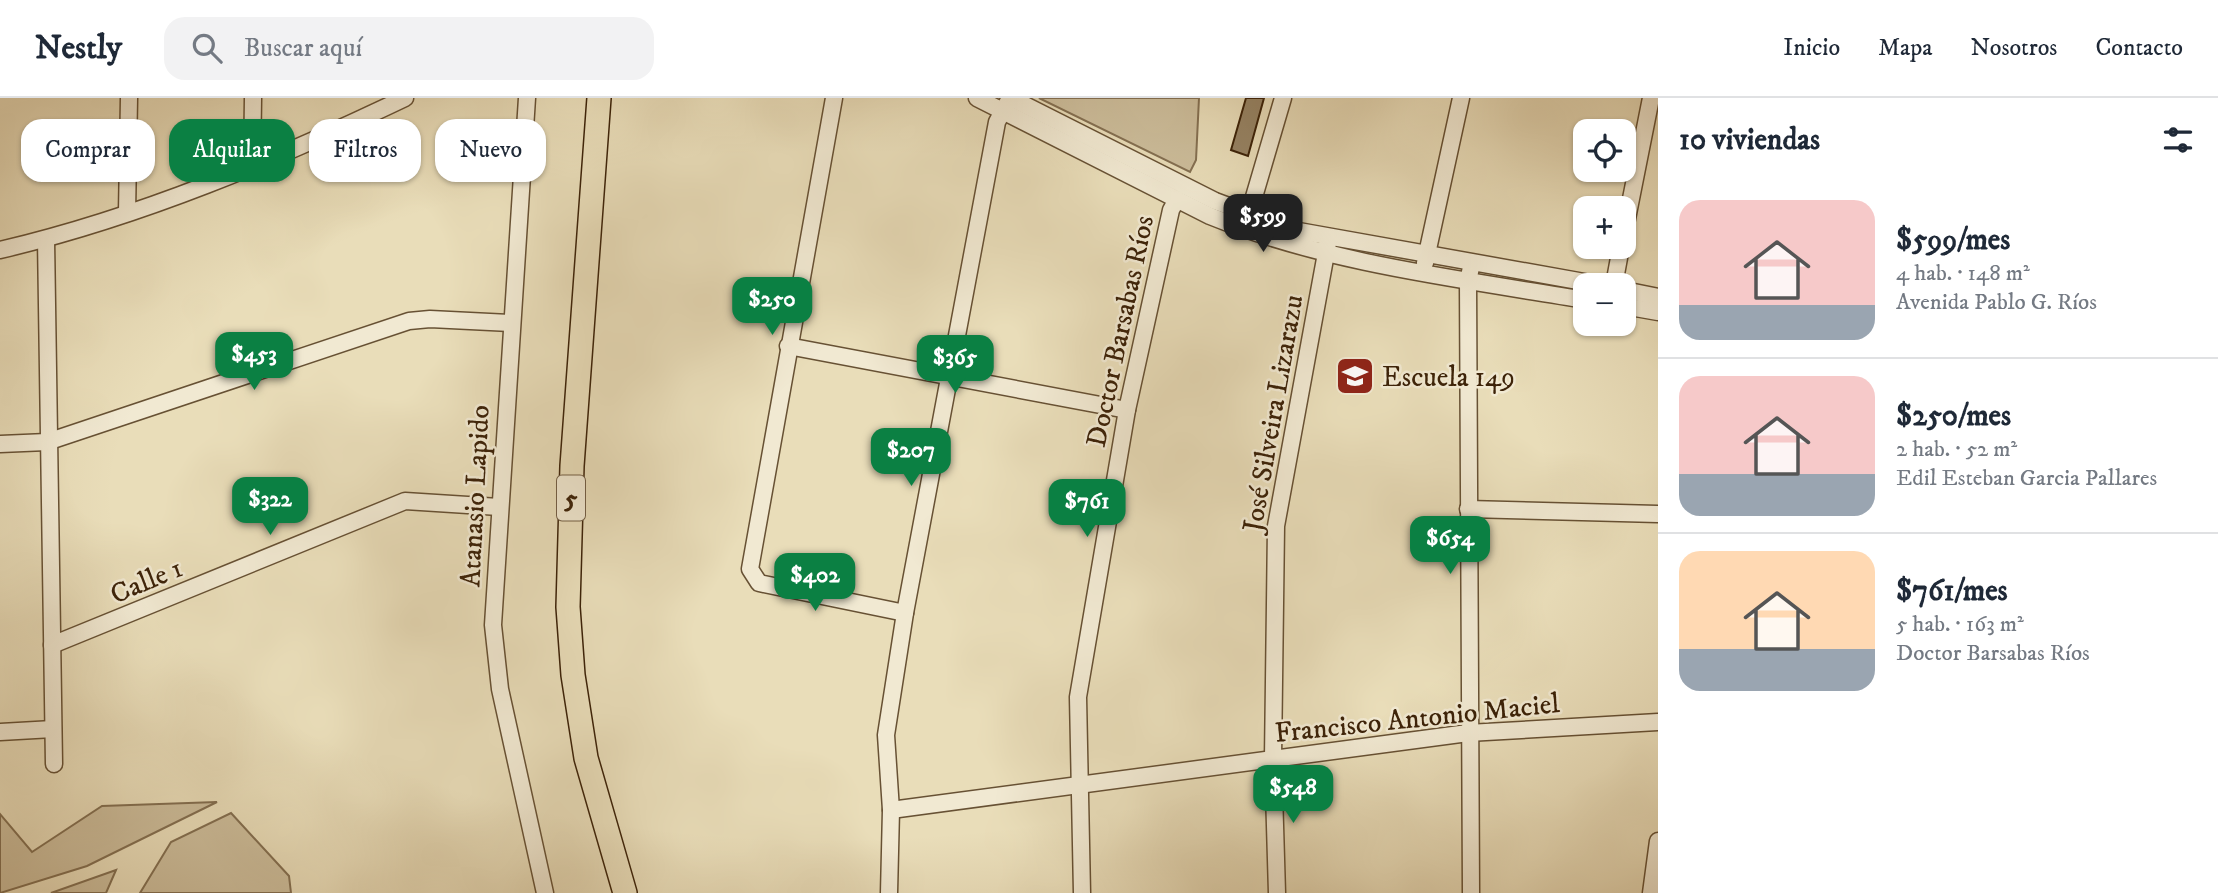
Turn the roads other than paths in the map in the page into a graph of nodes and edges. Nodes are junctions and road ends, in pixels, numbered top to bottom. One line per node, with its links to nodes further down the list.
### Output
1 (129, 98): 17 (street)
2 (253, 98): 12 (street)
3 (405, 98): 13 (street)
4 (527, 98): 32 (street, Atanasio Lapido)
5 (599, 98): 53 (highway, 5)
6 (834, 98): 33 (street)
7 (977, 98): 11 (street)
8 (1283, 98): 18 (street)
9 (1461, 98): 22 (street)
10 (1651, 98): 15 (street)
11 (1008, 103): 16 (street); 18 (street); 34 (street)
12 (253, 119)
13 (295, 148)
14 (213, 182): 17 (street)
15 (1632, 196)
16 (1177, 199): 20 (street); 35 (street, Doctor Barsabas Ríos)
17 (127, 213): 19 (street)
18 (1249, 214): 20 (street)
19 (46, 239): 21 (street); 36 (street)
20 (1328, 246): 22 (street); 24 (street); 47 (street, José Silveira Lizarazu)
21 (0, 250)
22 (1427, 255): 23 (street); 24 (street)
23 (1472, 263): 25 (street); 26 (street)
24 (1424, 272): 26 (street)
25 (1573, 280)
26 (1468, 281): 29 (street); 39 (street)
27 (1636, 292): 28 (street)
28 (1658, 297)
29 (1573, 298)
30 (1636, 308): 31 (street)
31 (1658, 312)
32 (511, 323): 36 (street); 38 (street, Atanasio Lapido)
33 (788, 346): 34 (street); 41 (street)
34 (951, 376): 35 (street); 41 (street)
35 (1127, 410): 49 (street, Doctor Barsabas Ríos)
36 (47, 442): 37 (street); 42 (street)
37 (0, 444)
38 (499, 507): 42 (street, Calle 1); 52 (street, Atanasio Lapido)
39 (1468, 509): 40 (street); 46 (street)
40 (1658, 514)
41 (905, 612): 50 (street)
42 (52, 645): 44 (street)
43 (1658, 722): 46 (street, Francisco Antonio Maciel)
44 (53, 729): 45 (street); 48 (street)
45 (0, 732)
46 (1468, 733): 47 (street, Francisco Antonio Maciel); 57 (street)
47 (1273, 758): 49 (street, Francisco Antonio Maciel); 56 (street, José Silveira Lizarazu)
48 (54, 764)
49 (1080, 785): 50 (street, Francisco Antonio Maciel); 55 (street, Doctor Barsabas Ríos)
50 (891, 810): 54 (street)
51 (1658, 841): 58 (street)
52 (545, 893)
53 (625, 893)
54 (889, 893)
55 (1082, 893)
56 (1277, 893)
57 (1471, 893)
58 (1651, 893)

